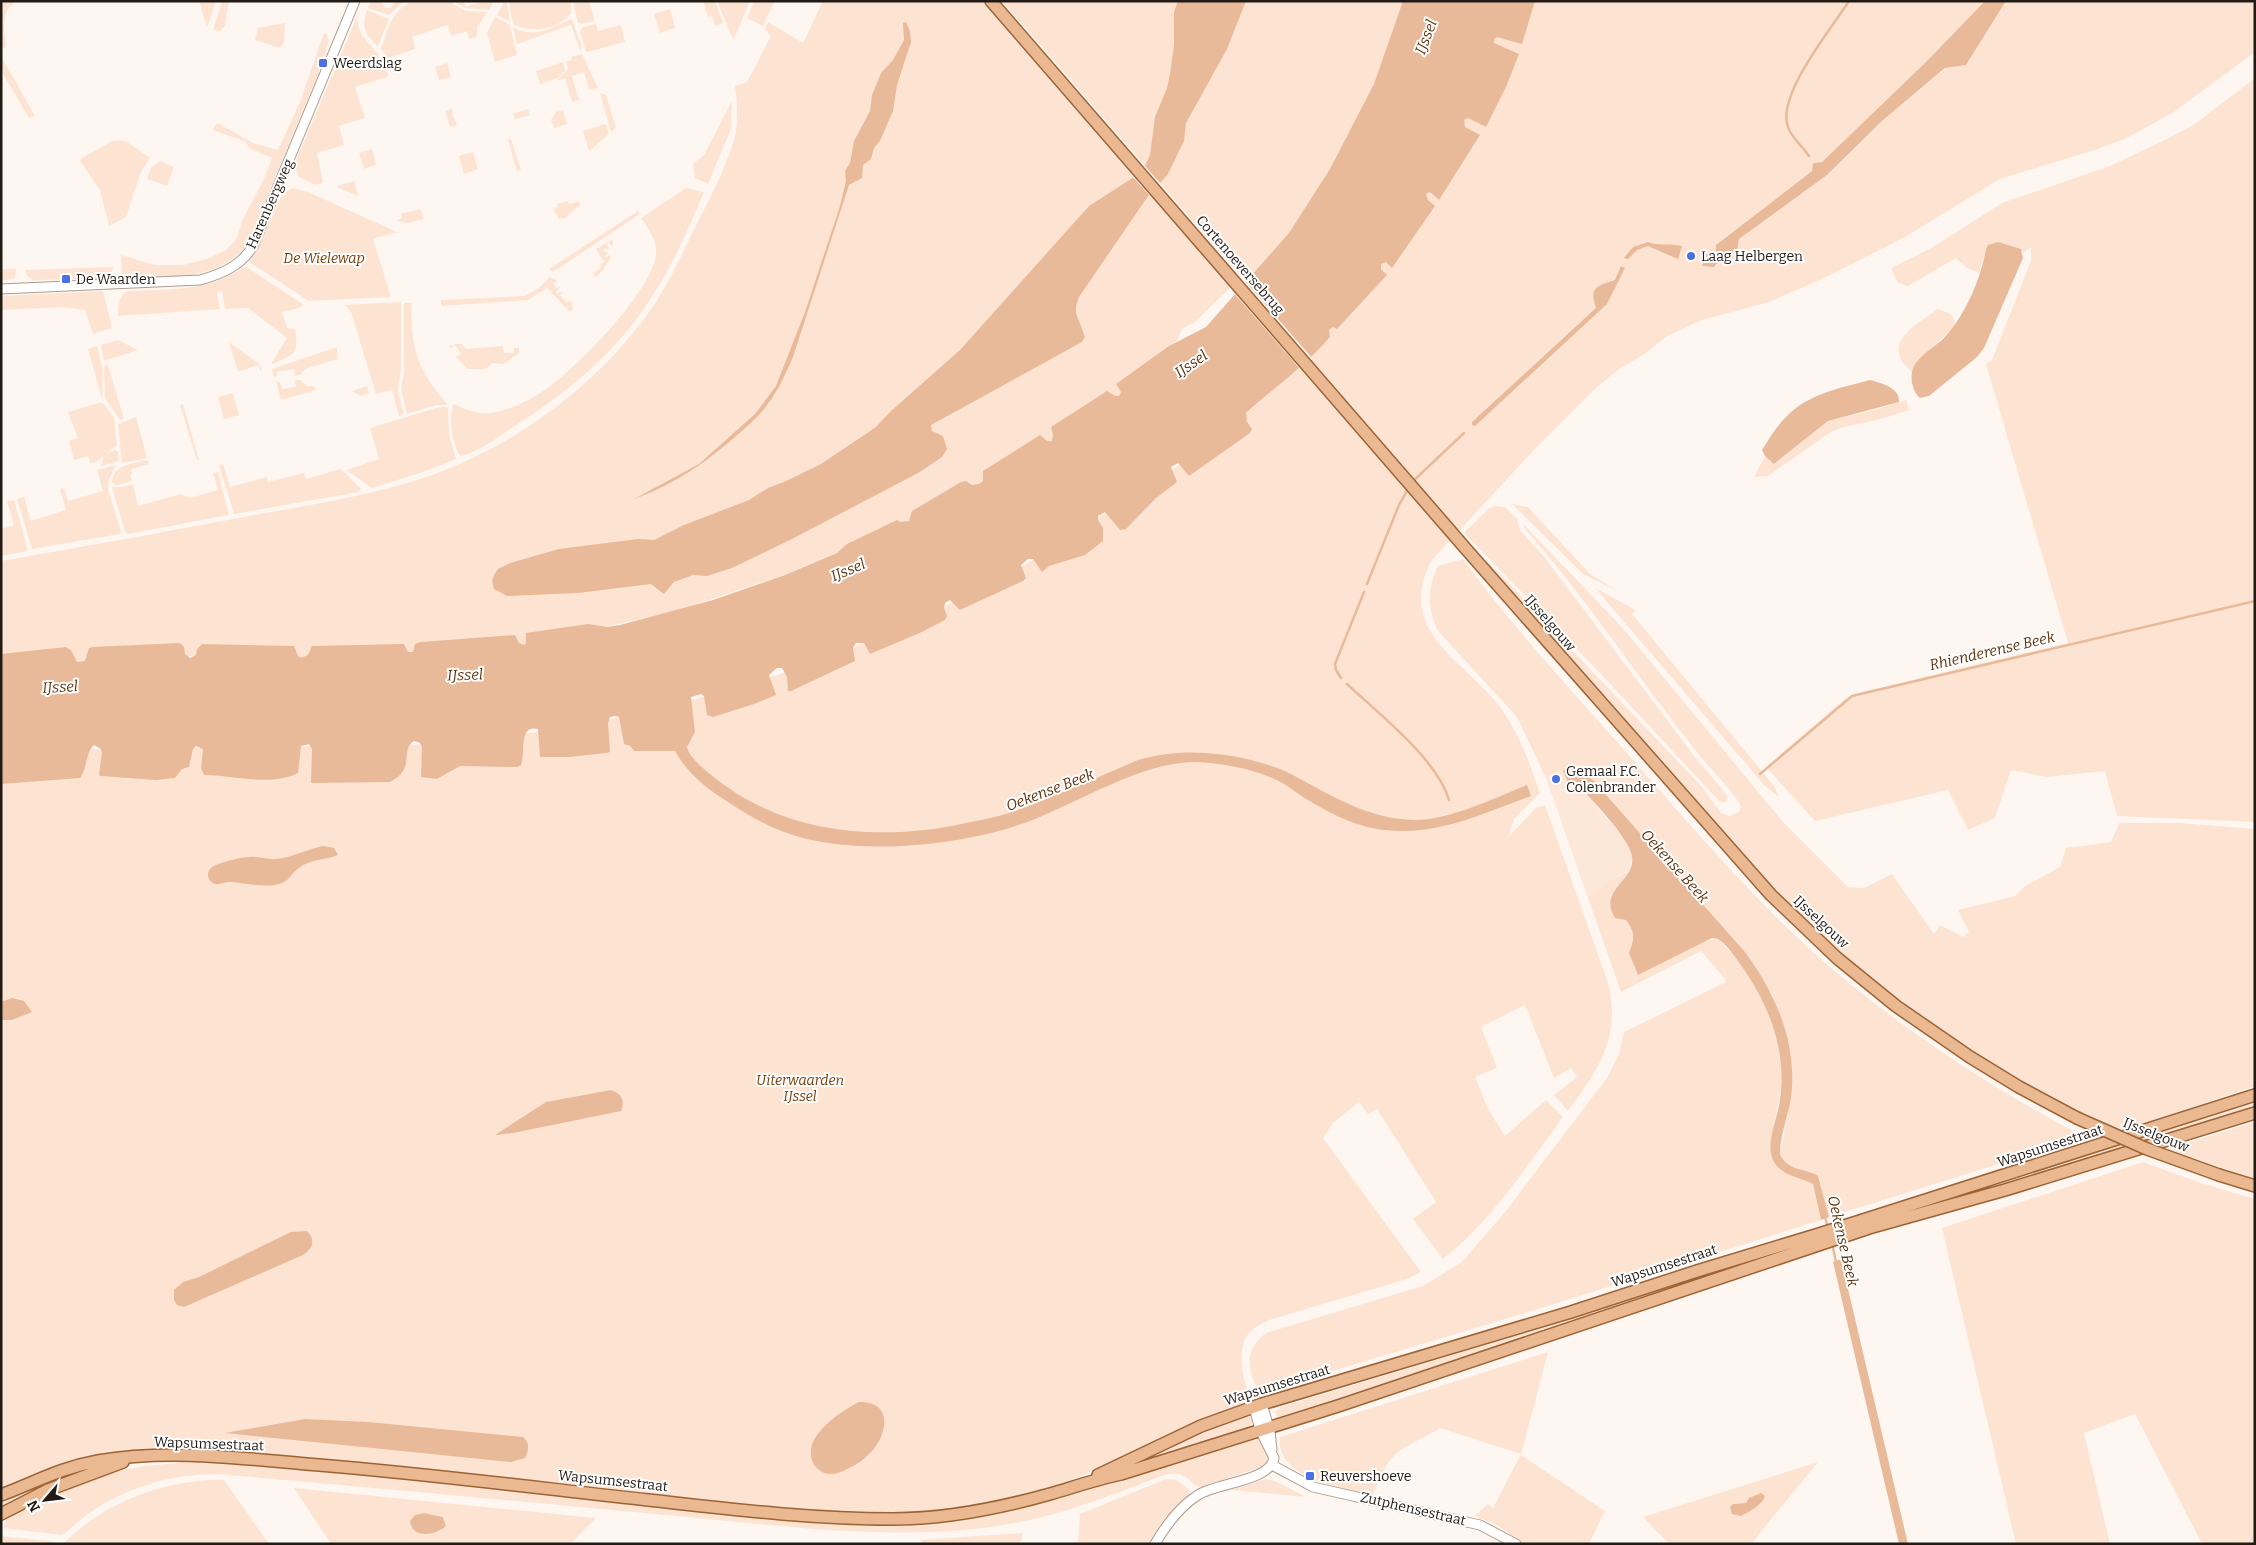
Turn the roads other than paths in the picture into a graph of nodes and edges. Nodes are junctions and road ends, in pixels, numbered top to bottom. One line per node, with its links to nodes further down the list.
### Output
1 (355, 1): 3 (street, Harenbergweg)
2 (991, 1): 4 (main road, Cortenoeversebrug)
3 (1, 289)
4 (1466, 549): 7 (main road, IJsselgouw, bridge)
5 (2255, 1096): 8 (main road, Wapsumsestraat)
6 (2255, 1112): 8 (main road, Wapsumsestraat)
7 (2255, 1186)
8 (1834, 1234): 9 (main road, Wapsumsestraat)
9 (1821, 1239): 10 (main road, Wapsumsestraat); 11 (main road, Wapsumsestraat)
10 (1258, 1406): 11 (street); 14 (main road, Wapsumsestraat)
11 (1265, 1428): 13 (street); 14 (main road, Wapsumsestraat)
12 (131, 1458): 14 (main road, Wapsumsestraat); 15 (main road, Wapsumsestraat); 16 (main road, Wapsumsestraat)
13 (1272, 1465): 19 (street); 20 (street, Zutphensestraat)
14 (1088, 1481)
15 (2, 1496)
16 (18, 1506): 17 (main road, Wapsumsestraat); 18 (main road, Wapsumsestraat)
17 (1, 1514)
18 (1, 1520)
19 (1155, 1544)
20 (1516, 1544)

